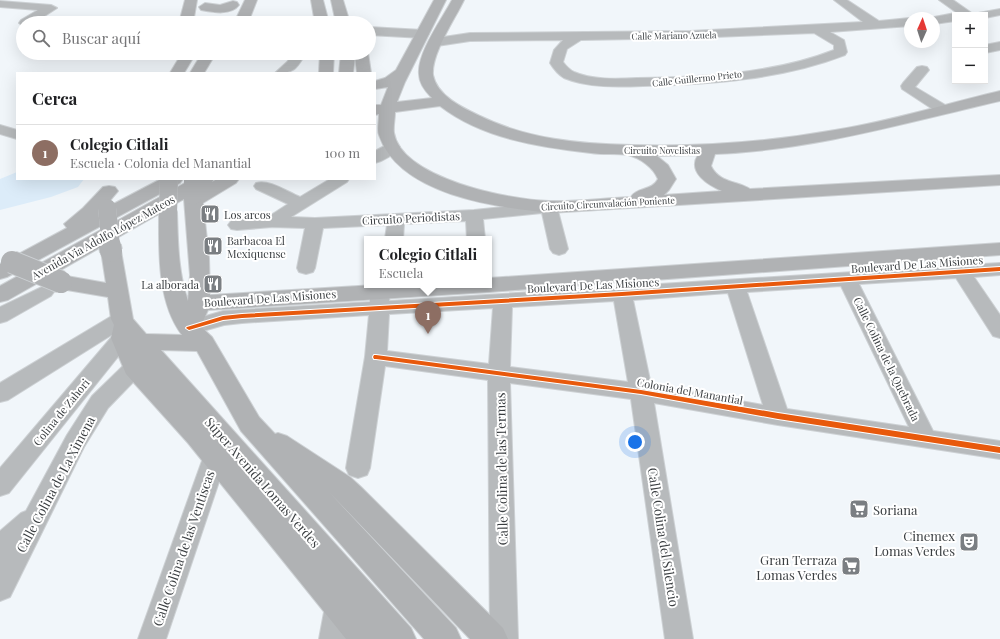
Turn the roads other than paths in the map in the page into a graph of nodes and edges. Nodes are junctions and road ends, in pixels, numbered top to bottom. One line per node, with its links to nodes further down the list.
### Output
1 (50, 0): 12 (street)
2 (251, 0): 19 (main road)
3 (318, 0): 20 (main road)
4 (338, 0): 21 (main road)
5 (440, 0): 28 (main road, Circuito Circunvalación Poniente)
6 (458, 0): 30 (main road)
7 (840, 0): 25 (street)
8 (945, 0): 13 (street)
9 (234, 3): 11 (main road); 18 (main road)
10 (0, 4): 12 (street)
11 (200, 5): 17 (main road)
12 (38, 7): 16 (street)
13 (963, 12)
14 (1000, 12): 15 (street)
15 (988, 14)
16 (37, 16)
17 (191, 16)
18 (229, 16)
19 (244, 16)
20 (319, 16)
21 (343, 16)
22 (952, 18): 23 (street)
23 (940, 19)
24 (904, 23): 25 (street, Calle Mariano Azuela)
25 (878, 25): 26 (street, Calle Mariano Azuela)
26 (818, 30): 29 (street, Calle Mariano Azuela); 29 (street, Calle Guillermo Prieto)
27 (376, 31): 28 (street)
28 (423, 34): 42 (main road, Circuito Circunvalación Poniente)
29 (577, 37): 30 (street, Calle Mariano Azuela)
30 (438, 42): 40 (main road)
31 (1000, 46): 32 (street)
32 (988, 48)
33 (185, 60): 43 (main road)
34 (205, 60): 44 (main road)
35 (220, 60): 45 (main road)
36 (295, 60): 46 (street)
37 (327, 60): 47 (main road)
38 (347, 60): 48 (main road)
39 (363, 60): 49 (main road)
40 (426, 69): 42 (main road); 52 (main road, Circuito Novelistas)
41 (922, 70): 54 (street)
42 (403, 71): 50 (main road); 53 (main road, Circuito Circunvalación Poniente)
43 (179, 72)
44 (198, 72)
45 (214, 72)
46 (283, 72)
47 (326, 72)
48 (346, 72)
49 (364, 72)
50 (376, 85)
51 (1000, 96): 54 (main road, Circuito Novelistas)
52 (444, 101): 53 (main road); 58 (main road, Circuito Novelistas)
53 (381, 109): 57 (main road, Circuito Circunvalación Poniente)
54 (942, 109): 59 (main road, Circuito Novelistas)
55 (0, 129): 56 (street)
56 (16, 135)
57 (392, 147): 60 (street); 73 (main road, Circuito Circunvalación Poniente)
58 (627, 150): 59 (main road, Circuito Novelistas); 71 (main road)
59 (709, 150): 70 (main road)
60 (376, 157)
61 (169, 180): 102 (main road, bridge)
62 (172, 180): 84 (main road, Avenida Via Adolfo López Mateos)
63 (204, 180): 95 (main road, Avenida Via Adolfo López Mateos)
64 (227, 180): 68 (main road)
65 (339, 180): 72 (street, Circuito Periodistas)
66 (1000, 180): 70 (main road, Circuito Circunvalación Poniente)
67 (262, 186): 72 (street)
68 (193, 192): 98 (main road)
69 (110, 193): 84 (main road); 93 (main road, Súper Avenida Lomas Verdes, bridge)
70 (762, 194): 71 (main road, Circuito Circunvalación Poniente)
71 (621, 202): 73 (main road, Circuito Circunvalación Poniente)
72 (301, 204): 76 (street, Circuito Periodistas)
73 (549, 207): 74 (street, Circuito Periodistas); 81 (street)
74 (474, 215): 75 (street, Circuito Periodistas); 80 (street)
75 (396, 219): 77 (street, Circuito Periodistas); 79 (street)
76 (272, 222): 77 (street, Circuito Periodistas); 78 (street, Circuito Periodistas)
77 (315, 223): 85 (street)
78 (237, 225)
79 (394, 236)
80 (476, 236)
81 (559, 249)
82 (1000, 249): 83 (main road, Boulevard De Las Misiones)
83 (948, 252): 87 (street); 89 (main road, Boulevard De Las Misiones)
84 (4, 263): 93 (main road, bridge)
85 (306, 268)
86 (1000, 269): 87 (street, Boulevard De Las Misiones)
87 (961, 271): 88 (street, Boulevard De Las Misiones); 101 (street)
88 (847, 279): 90 (street, Boulevard De Las Misiones); 110 (street, Calle Colina de la Quebrada)
89 (492, 285)
90 (735, 286): 94 (street, Boulevard De Las Misiones); 108 (street)
91 (463, 288): 96 (main road, Boulevard De Las Misiones)
92 (44, 292): 99 (street, Avenida Via Adolfo López Mateos)
93 (117, 292): 100 (main road, Súper Avenida Lomas Verdes)
94 (622, 294): 97 (street, Boulevard De Las Misiones); 106 (street, Calle Colina del Silencio)
95 (0, 295)
96 (380, 299): 97 (street, Boulevard De Las Misiones); 98 (main road, Boulevard De Las Misiones); 102 (street, Boulevard De Las Misiones); 103 (street)
97 (503, 300): 105 (street, Calle Colina de las Termas)
98 (198, 303): 102 (main road)
99 (0, 316)
100 (127, 331): 102 (main road); 104 (main road, Súper Avenida Lomas Verdes); 107 (street); 114 (street, Colina de Zahori); 122 (main road, Súper Avenida Lomas Verdes)
101 (1000, 331)
102 (197, 335): 109 (main road)
103 (376, 357): 105 (street, Colonia del Manantial); 113 (street)
104 (134, 368): 112 (main road, Súper Avenida Lomas Verdes); 115 (street, Calle Colina de La Ximena)
105 (499, 374): 106 (street, Colonia del Manantial); 125 (street, Calle Colina de las Termas)
106 (641, 392): 108 (street, Colonia del Manantial); 126 (street, Calle Colina del Silencio)
107 (0, 394)
108 (778, 416): 110 (street, Colonia del Manantial)
109 (250, 424): 123 (main road); 124 (main road)
110 (926, 439): 111 (street, Colonia del Manantial)
111 (1000, 450)
112 (215, 458): 118 (main road, Súper Avenida Lomas Verdes); 119 (street, Calle Colina de las Ventiscas)
113 (358, 468)
114 (0, 486)
115 (38, 514): 116 (street); 117 (street, Calle Colina de La Ximena)
116 (0, 547)
117 (0, 588)
118 (339, 607): 120 (street); 121 (main road, Súper Avenida Lomas Verdes)
119 (152, 639)
120 (333, 639)
121 (366, 639)
122 (400, 639)
123 (445, 639)
124 (492, 639)
125 (504, 639)
126 (679, 639)

